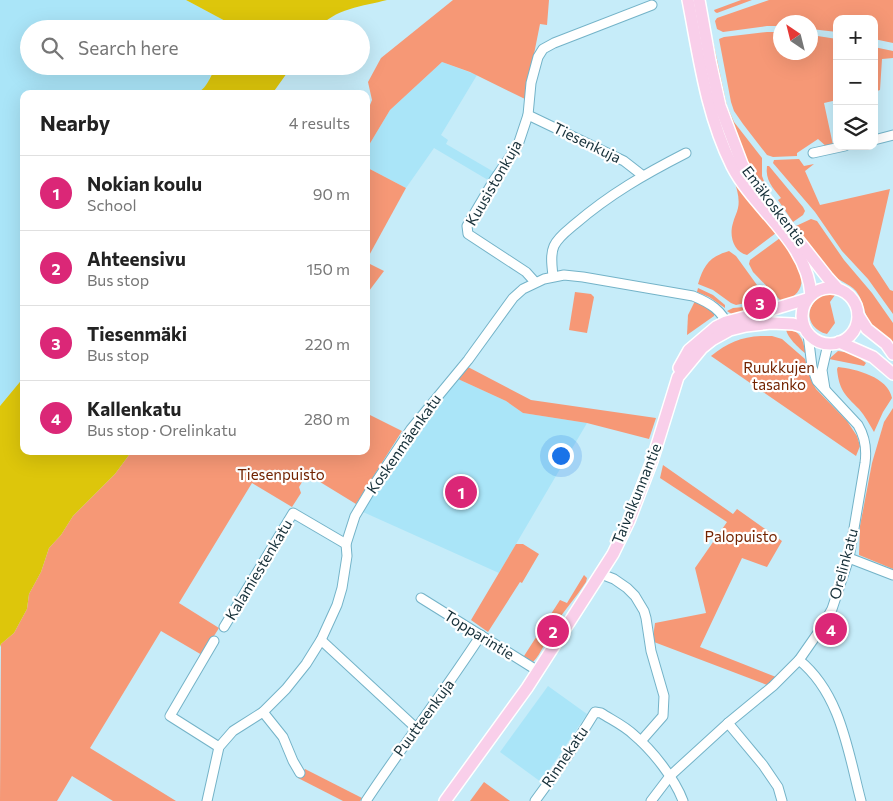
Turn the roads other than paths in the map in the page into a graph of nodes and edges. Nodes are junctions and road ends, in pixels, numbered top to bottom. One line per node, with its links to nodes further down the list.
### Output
1 (688, 0): 14 (main road, Emäkoskentie)
2 (699, 0): 13 (main road, Emäkoskentie)
3 (652, 5): 4 (street, Kuusistonkuja)
4 (528, 115): 10 (street, Tiesenkuja); 12 (street, Kuusistonkuja)
5 (893, 135): 6 (street)
6 (878, 139)
7 (833, 149): 9 (street)
8 (686, 153): 10 (street)
9 (813, 153)
10 (642, 175): 11 (street)
11 (553, 276): 12 (street, Koskenmäenkatu); 16 (street, Koskenmäenkatu)
12 (535, 282): 22 (street, Koskenmäenkatu)
13 (837, 288): 14 (main road); 15 (main road)
14 (808, 297): 16 (main road, Taivalkunnantie); 17 (main road)
15 (858, 315): 18 (main road); 19 (main road)
16 (728, 326): 17 (main road, Taivalkunnantie); 24 (main road, Taivalkunnantie)
17 (806, 331): 18 (main road); 21 (street, Orelinkatu)
18 (833, 343): 20 (main road); 21 (street)
19 (893, 354)
20 (893, 374)
21 (825, 389): 23 (street, Orelinkatu)
22 (346, 544): 27 (street, Kalamiestenkatu); 29 (street, Koskenmäenkatu)
23 (849, 558): 25 (street); 31 (street, Orelinkatu)
24 (601, 574): 32 (main road, Taivalkunnantie); 36 (street)
25 (893, 576)
26 (420, 598): 28 (street, Topparintie)
27 (224, 627)
28 (481, 635): 32 (street, Topparintie); 35 (street, Puutteenkuja)
29 (322, 640): 33 (street, Koskenmäenkatu); 35 (street)
30 (214, 641): 37 (street)
31 (799, 660): 34 (street, Orelinkatu); 47 (street)
32 (538, 671): 42 (main road, Taivalkunnantie)
33 (263, 712): 37 (street, Koskenmäenkatu); 38 (street)
34 (728, 723): 39 (street, Orelinkatu); 46 (street)
35 (416, 728): 41 (street, Puutteenkuja)
36 (641, 741): 39 (street); 43 (street, Rinnekatu)
37 (219, 747): 40 (street)
38 (300, 773)
39 (670, 776): 44 (street, Orelinkatu); 45 (street)
40 (207, 801)
41 (366, 801)
42 (445, 801)
43 (535, 801)
44 (651, 801)
45 (683, 801)
46 (782, 801)
47 (861, 801)

